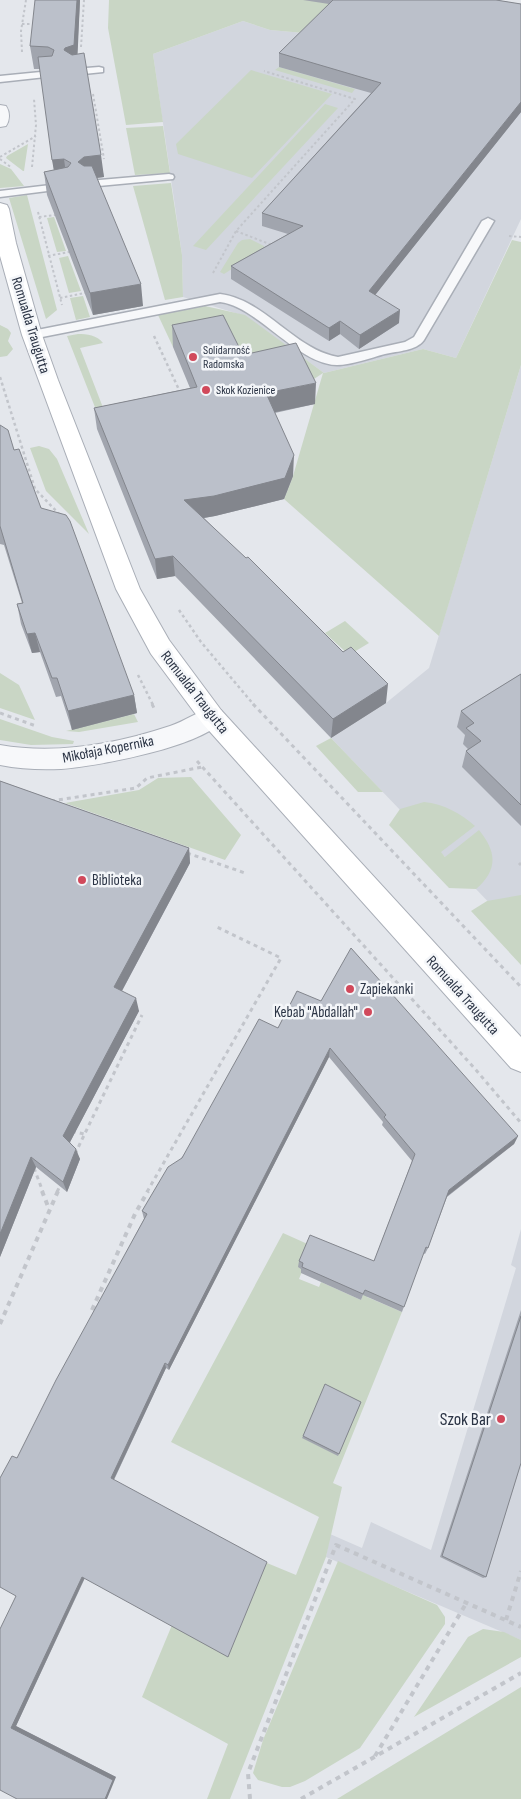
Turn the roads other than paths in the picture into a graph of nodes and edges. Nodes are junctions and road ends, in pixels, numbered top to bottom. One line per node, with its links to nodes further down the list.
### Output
1 (51, 74): 2 (lane)
2 (0, 79)
3 (0, 110): 4 (street)
4 (0, 122)
5 (169, 178): 6 (lane)
6 (88, 184)
7 (67, 186): 8 (lane)
8 (0, 194)
9 (0, 209): 11 (street, Romualda Traugutta)
10 (488, 221): 12 (lane)
11 (3, 239): 12 (street, Romualda Traugutta)
12 (32, 335): 13 (street, Romualda Traugutta)
13 (212, 716): 14 (street, Mikołaja Kopernika); 15 (street, Romualda Traugutta)
14 (0, 755)
15 (521, 1058)

